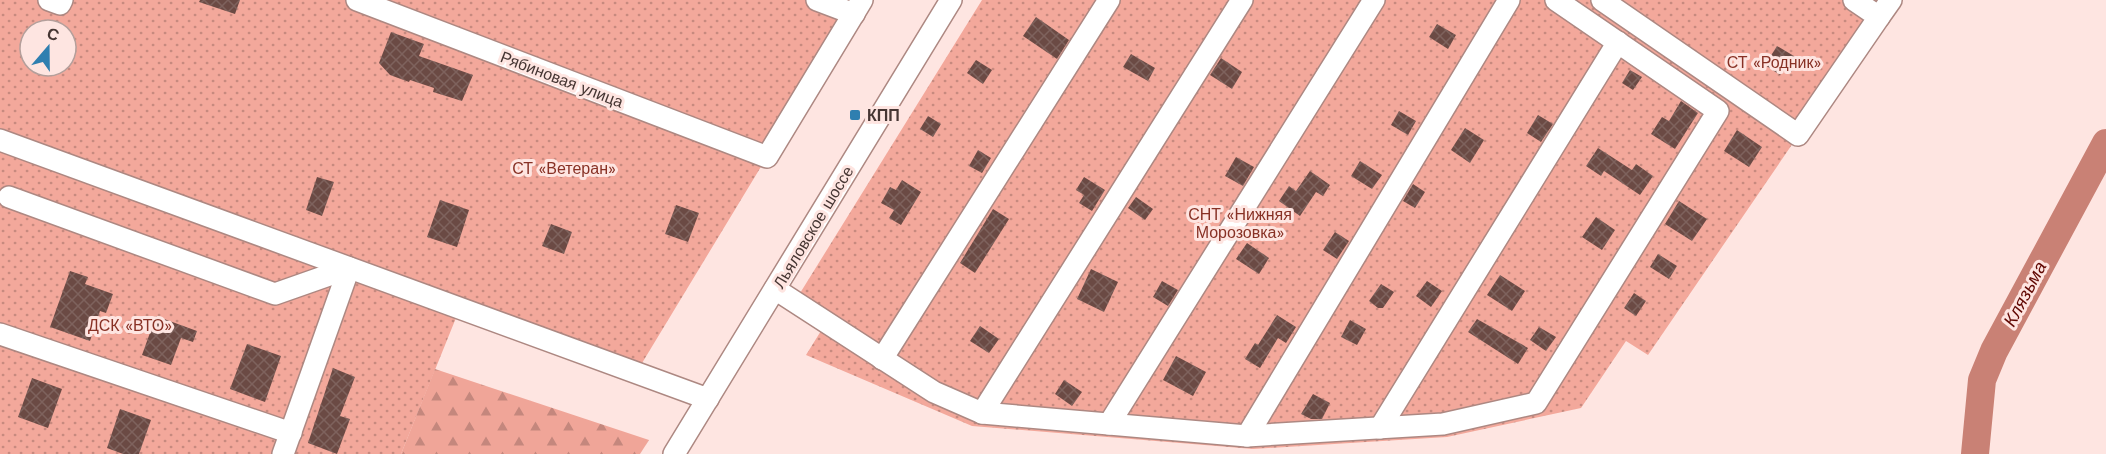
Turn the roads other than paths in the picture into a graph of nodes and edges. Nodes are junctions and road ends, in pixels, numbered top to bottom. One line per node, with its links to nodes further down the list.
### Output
1 (49, 0): 2 (street)
2 (62, 0)
3 (357, 0): 13 (street, Рябиновая улица)
4 (817, 0): 13 (street)
5 (951, 0): 19 (street, Льяловское шоссе)
6 (1109, 0): 21 (street)
7 (1242, 0): 23 (street)
8 (1374, 0): 24 (street)
9 (1509, 0): 27 (street)
10 (1556, 0): 15 (street)
11 (1602, 0): 14 (street)
12 (1854, 0): 14 (street)
13 (858, 7)
14 (1885, 9)
15 (1618, 42): 25 (street); 25 (street)
16 (0, 140): 18 (street)
17 (9, 197): 18 (street)
18 (349, 268): 22 (street); 26 (street)
19 (775, 289): 21 (street); 22 (street, Льяловское шоссе)
20 (0, 334): 26 (street)
21 (882, 359): 23 (street)
22 (708, 399): 29 (street, Льяловское шоссе)
23 (982, 413): 24 (street)
24 (1109, 424): 27 (street)
25 (1380, 428): 27 (street)
26 (291, 433): 28 (street)
27 (1247, 436)
28 (284, 454)
29 (674, 454)

